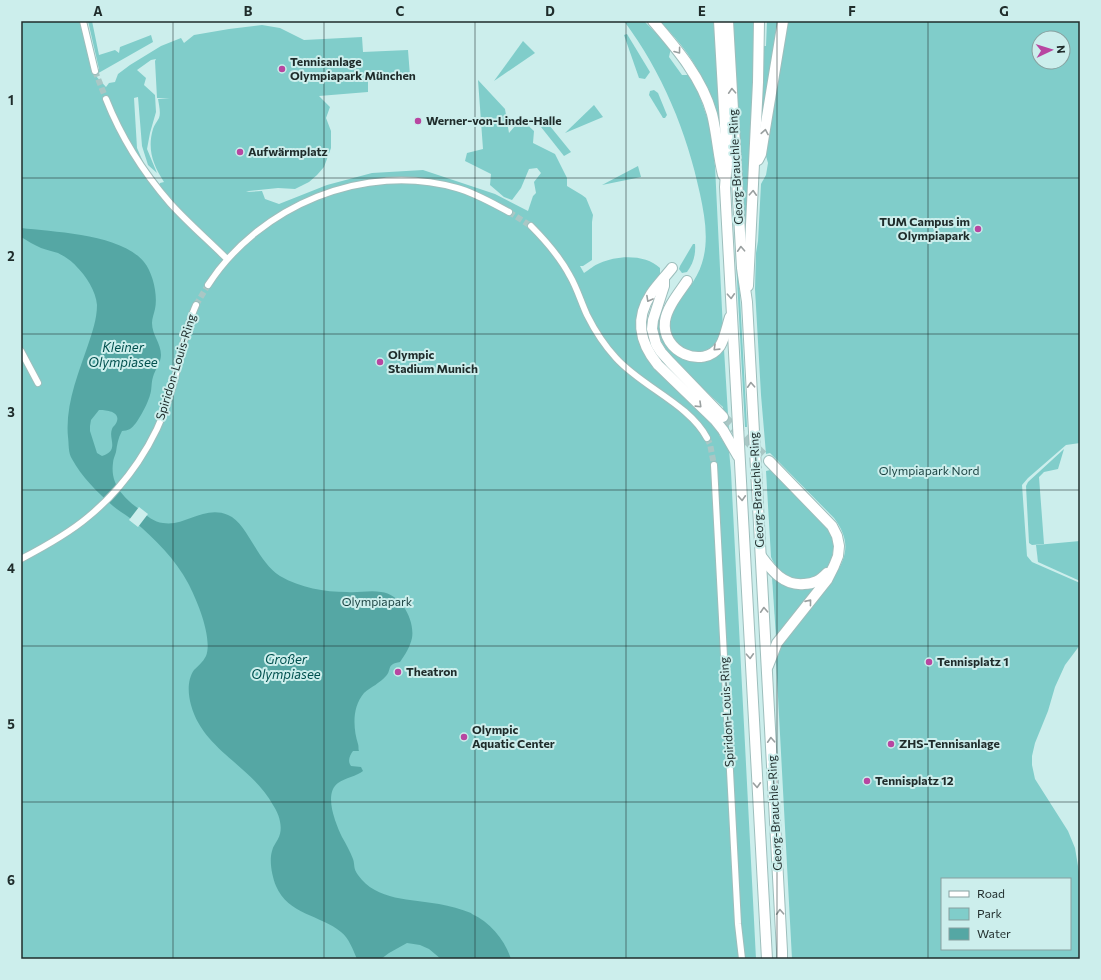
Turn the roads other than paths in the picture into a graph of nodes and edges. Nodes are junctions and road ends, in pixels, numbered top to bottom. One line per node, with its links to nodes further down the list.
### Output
1 (83, 21): 7 (street)
2 (652, 21): 10 (highway, one-way to 10)
3 (719, 21): 10 (highway, Georg-Brauchle-Ring)
4 (728, 21): 17 (highway, Georg-Brauchle-Ring, one-way to 4)
5 (759, 21): 9 (highway)
6 (783, 21): 9 (highway, one-way to 6)
7 (95, 71)
8 (106, 99): 13 (street)
9 (754, 169): 17 (highway, one-way to 9)
10 (725, 187): 20 (highway, Georg-Brauchle-Ring, one-way to 20)
11 (509, 212): 13 (street)
12 (531, 226): 24 (street)
13 (227, 259): 16 (street)
14 (672, 268): 15 (highway)
15 (664, 279): 19 (highway); 25 (highway, one-way to 25)
16 (208, 285)
17 (747, 302): 28 (highway, Georg-Brauchle-Ring, one-way to 17)
18 (196, 305): 29 (street, Spiridon-Louis-Ring)
19 (657, 310): 20 (highway, one-way to 19); 23 (highway)
20 (732, 313): 25 (highway, Georg-Brauchle-Ring)
21 (21, 351): 22 (street)
22 (38, 383)
23 (724, 417)
24 (707, 438)
25 (740, 459): 33 (highway, Georg-Brauchle-Ring, one-way to 33)
26 (769, 460): 30 (highway)
27 (714, 465): 34 (street, Spiridon-Louis-Ring)
28 (761, 556): 30 (highway); 31 (highway, Georg-Brauchle-Ring, one-way to 28)
29 (21, 559)
30 (831, 571): 31 (highway, one-way to 30)
31 (767, 670): 32 (highway, Georg-Brauchle-Ring, one-way to 31)
32 (783, 956)
33 (766, 957)
34 (742, 959)

